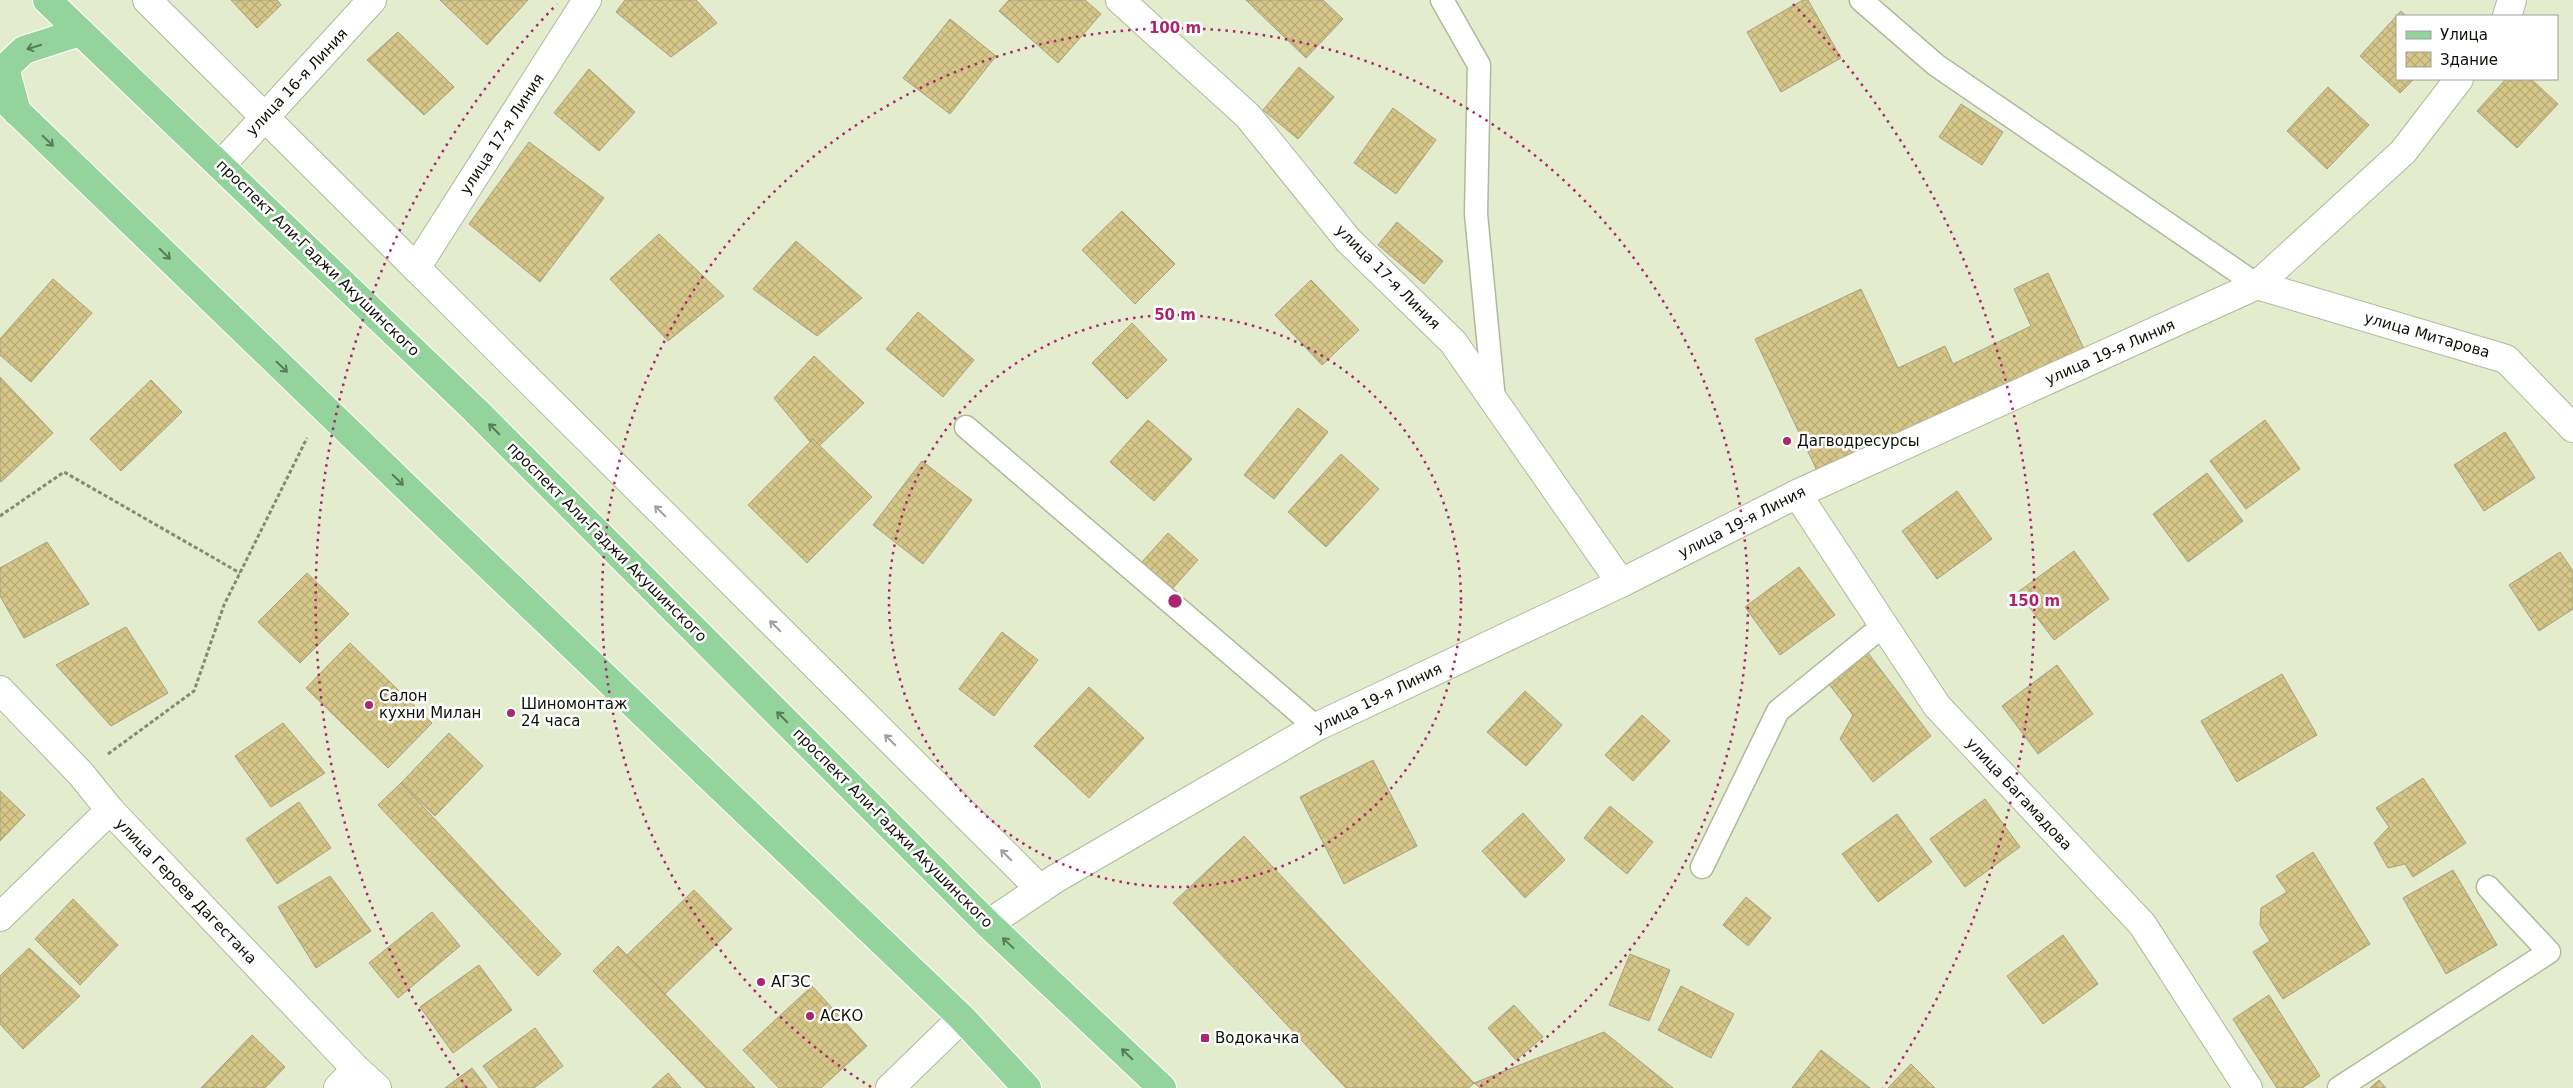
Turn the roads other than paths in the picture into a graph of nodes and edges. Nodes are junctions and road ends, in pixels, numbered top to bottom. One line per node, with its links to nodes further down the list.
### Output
1 (47, 0): 10 (main road, проспект Али-Гаджи Акушинского)
2 (147, 0): 13 (street)
3 (372, 0): 13 (street, улица 16-я Линия)
4 (587, 0): 15 (street, улица 17-я Линия)
5 (1120, 0): 17 (street, улица 17-я Линия)
6 (1442, 0): 17 (lane)
7 (1861, 0): 16 (lane)
8 (2512, 0): 9 (street)
9 (2507, 15)
10 (80, 32): 12 (main road, one-way to 12); 14 (main road, проспект Али-Гаджи Акушинского)
11 (2458, 80): 16 (street, улица 19-я Линия)
12 (9, 103): 31 (main road, one-way to 31)
13 (266, 116): 14 (street, улица 16-я Линия); 15 (street)
14 (221, 165): 30 (main road, проспект Али-Гаджи Акушинского, one-way to 14)
15 (416, 268): 28 (street, one-way to 15)
16 (2257, 285): 19 (street, улица Митарова); 20 (street, улица 19-я Линия)
17 (1494, 400): 21 (street, улица 17-я Линия)
18 (966, 427): 24 (lane)
19 (2573, 428)
20 (1797, 494): 21 (street, улица 19-я Линия); 22 (street, улица Багамадова)
21 (1621, 583): 24 (street, улица 19-я Линия)
22 (1884, 625): 26 (lane); 37 (street, улица Багамадова)
23 (0, 690): 25 (street, улица Героев Дагестана)
24 (1316, 727): 28 (street, улица 19-я Линия)
25 (110, 810): 29 (street); 32 (street, улица Героев Дагестана)
26 (1702, 867)
27 (2488, 887): 38 (lane)
28 (1040, 889): 30 (street, улица 19-я Линия)
29 (0, 917)
30 (988, 924): 36 (main road, проспект Али-Гаджи Акушинского, one-way to 30)
31 (962, 1018): 34 (street); 35 (main road)
32 (347, 1079): 33 (street, улица Героев Дагестана)
33 (377, 1088)
34 (890, 1088)
35 (1027, 1088)
36 (1162, 1088)
37 (2248, 1088)
38 (2339, 1088)

